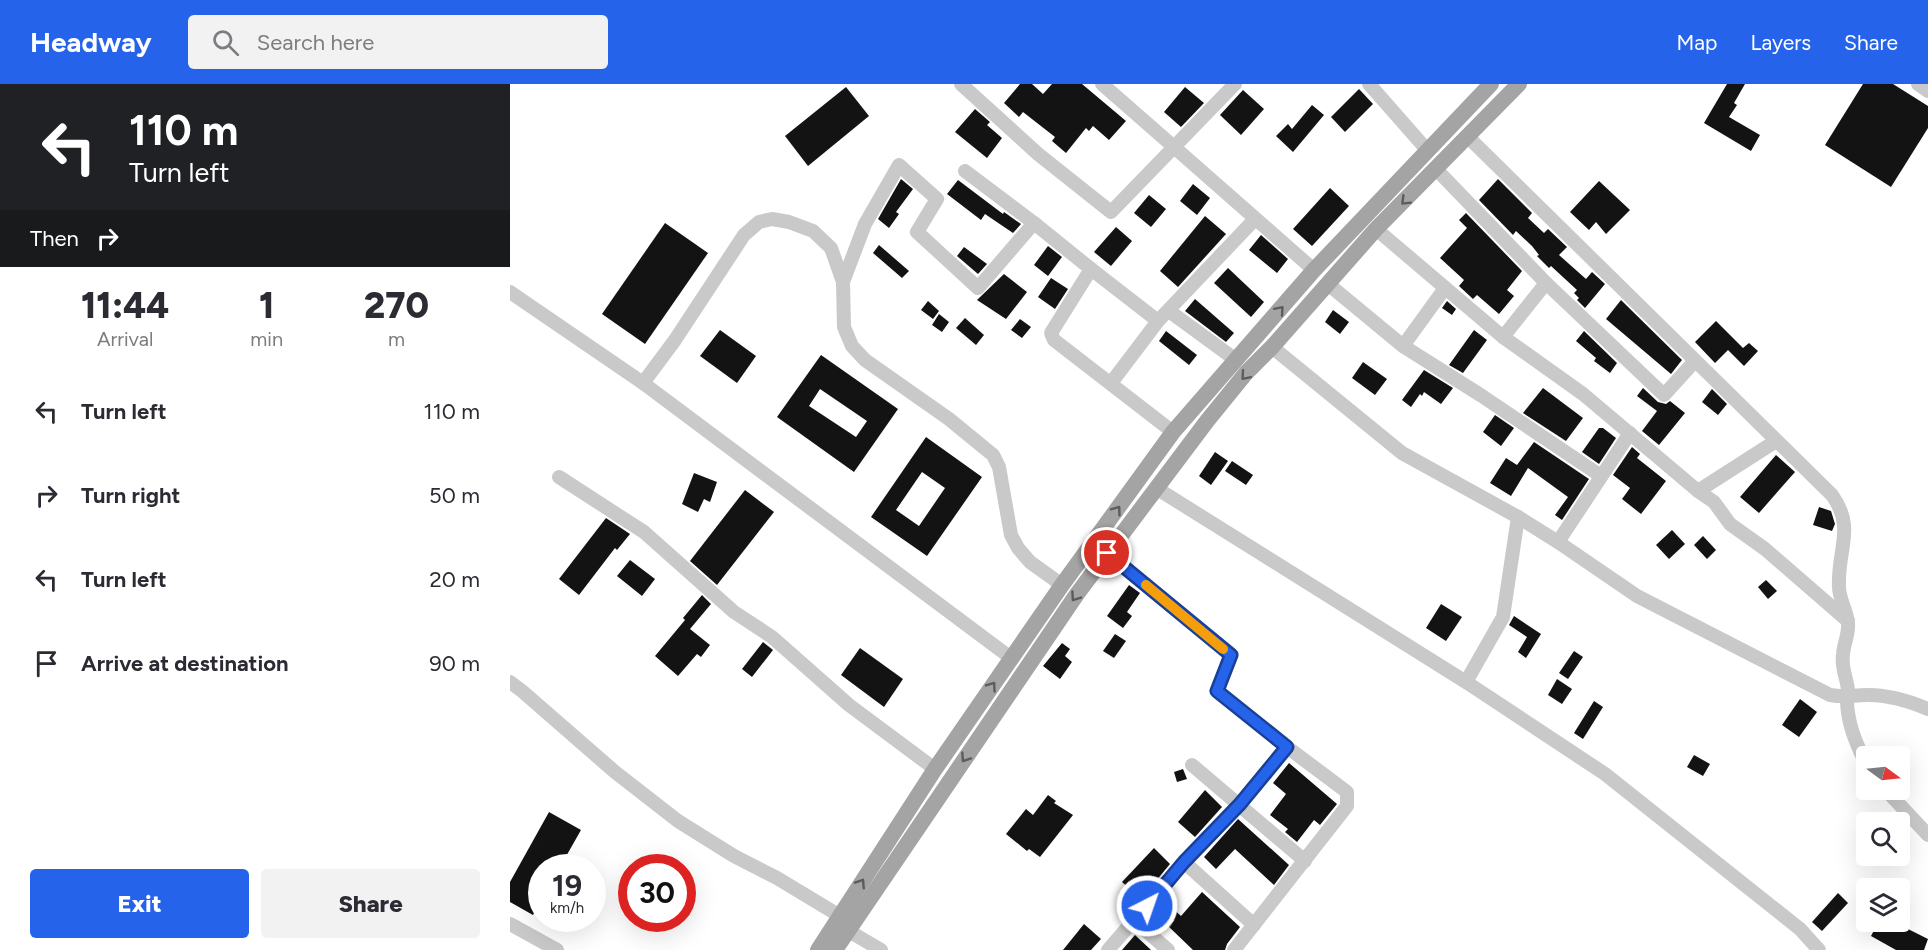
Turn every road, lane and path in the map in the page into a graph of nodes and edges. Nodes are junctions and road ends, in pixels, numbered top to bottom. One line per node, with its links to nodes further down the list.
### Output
1 (961, 84): 10 (street)
2 (1102, 84): 10 (street)
3 (1235, 84): 10 (street)
4 (1369, 84): 11 (street)
5 (1491, 84): 11 (main road)
6 (1519, 84): 9 (main road)
7 (1918, 84): 8 (street)
8 (1928, 91)
9 (1468, 137): 12 (main road); 30 (street)
10 (1174, 147): 14 (street)
11 (1427, 150): 18 (main road)
12 (1436, 170): 16 (main road, one-way to 16); 20 (street)
13 (966, 171): 15 (street)
14 (1255, 219): 18 (street); 24 (street)
15 (1034, 223): 17 (street); 19 (street)
16 (1376, 230): 21 (main road); 22 (street)
17 (1091, 269): 25 (street); 32 (street)
18 (1314, 270): 29 (main road, one-way to 18)
19 (843, 282): 31 (street); 43 (street)
20 (1546, 283): 26 (street); 30 (street)
21 (1328, 285): 27 (street); 28 (main road)
22 (1445, 288): 26 (street); 27 (street)
23 (510, 292): 31 (street)
24 (1170, 311): 25 (street); 29 (street)
25 (1158, 321): 32 (street)
26 (1503, 338): 34 (street)
27 (1403, 346): 36 (street)
28 (1272, 347): 38 (main road, one-way to 38); 40 (street)
29 (1236, 360): 33 (main road)
30 (1694, 362): 35 (street)
31 (644, 383): 45 (street)
32 (1111, 383): 33 (street)
33 (1173, 432): 43 (main road, one-way to 33)
34 (1630, 433): 36 (street); 39 (street)
35 (1776, 441): 39 (street); 44 (street)
36 (1600, 476): 41 (street)
37 (559, 477): 53 (street)
38 (1156, 488): 42 (main road); 47 (street)
39 (1698, 491): 44 (street)
40 (1518, 517): 41 (street); 47 (street)
41 (1558, 542): 48 (street)
42 (1107, 553): 51 (street); 60 (main road, one-way to 60)
43 (1062, 585): 45 (main road)
44 (1848, 621): 48 (street)
45 (1011, 658): 53 (main road, one-way to 45)
46 (510, 682): 60 (street)
47 (1466, 682): 70 (street)
48 (1847, 698): 49 (street); 50 (street)
49 (1928, 709)
50 (1858, 746)
51 (1287, 747): 55 (street); 57 (street)
52 (1192, 765): 55 (street)
53 (935, 769): 60 (main road, one-way to 53)
54 (1895, 800): 56 (street)
55 (1240, 804): 57 (street); 58 (street)
56 (1928, 835)
57 (1305, 861): 62 (street)
58 (1184, 862): 59 (street); 62 (street)
59 (1134, 920): 67 (street); 68 (street)
60 (843, 923): 64 (main road); 65 (main road); 66 (street)
61 (510, 924): 63 (street)
62 (1254, 925): 69 (street)
63 (555, 950)
64 (818, 950)
65 (835, 950)
66 (881, 950)
67 (1108, 950)
68 (1168, 950)
69 (1234, 950)
70 (1819, 950)

